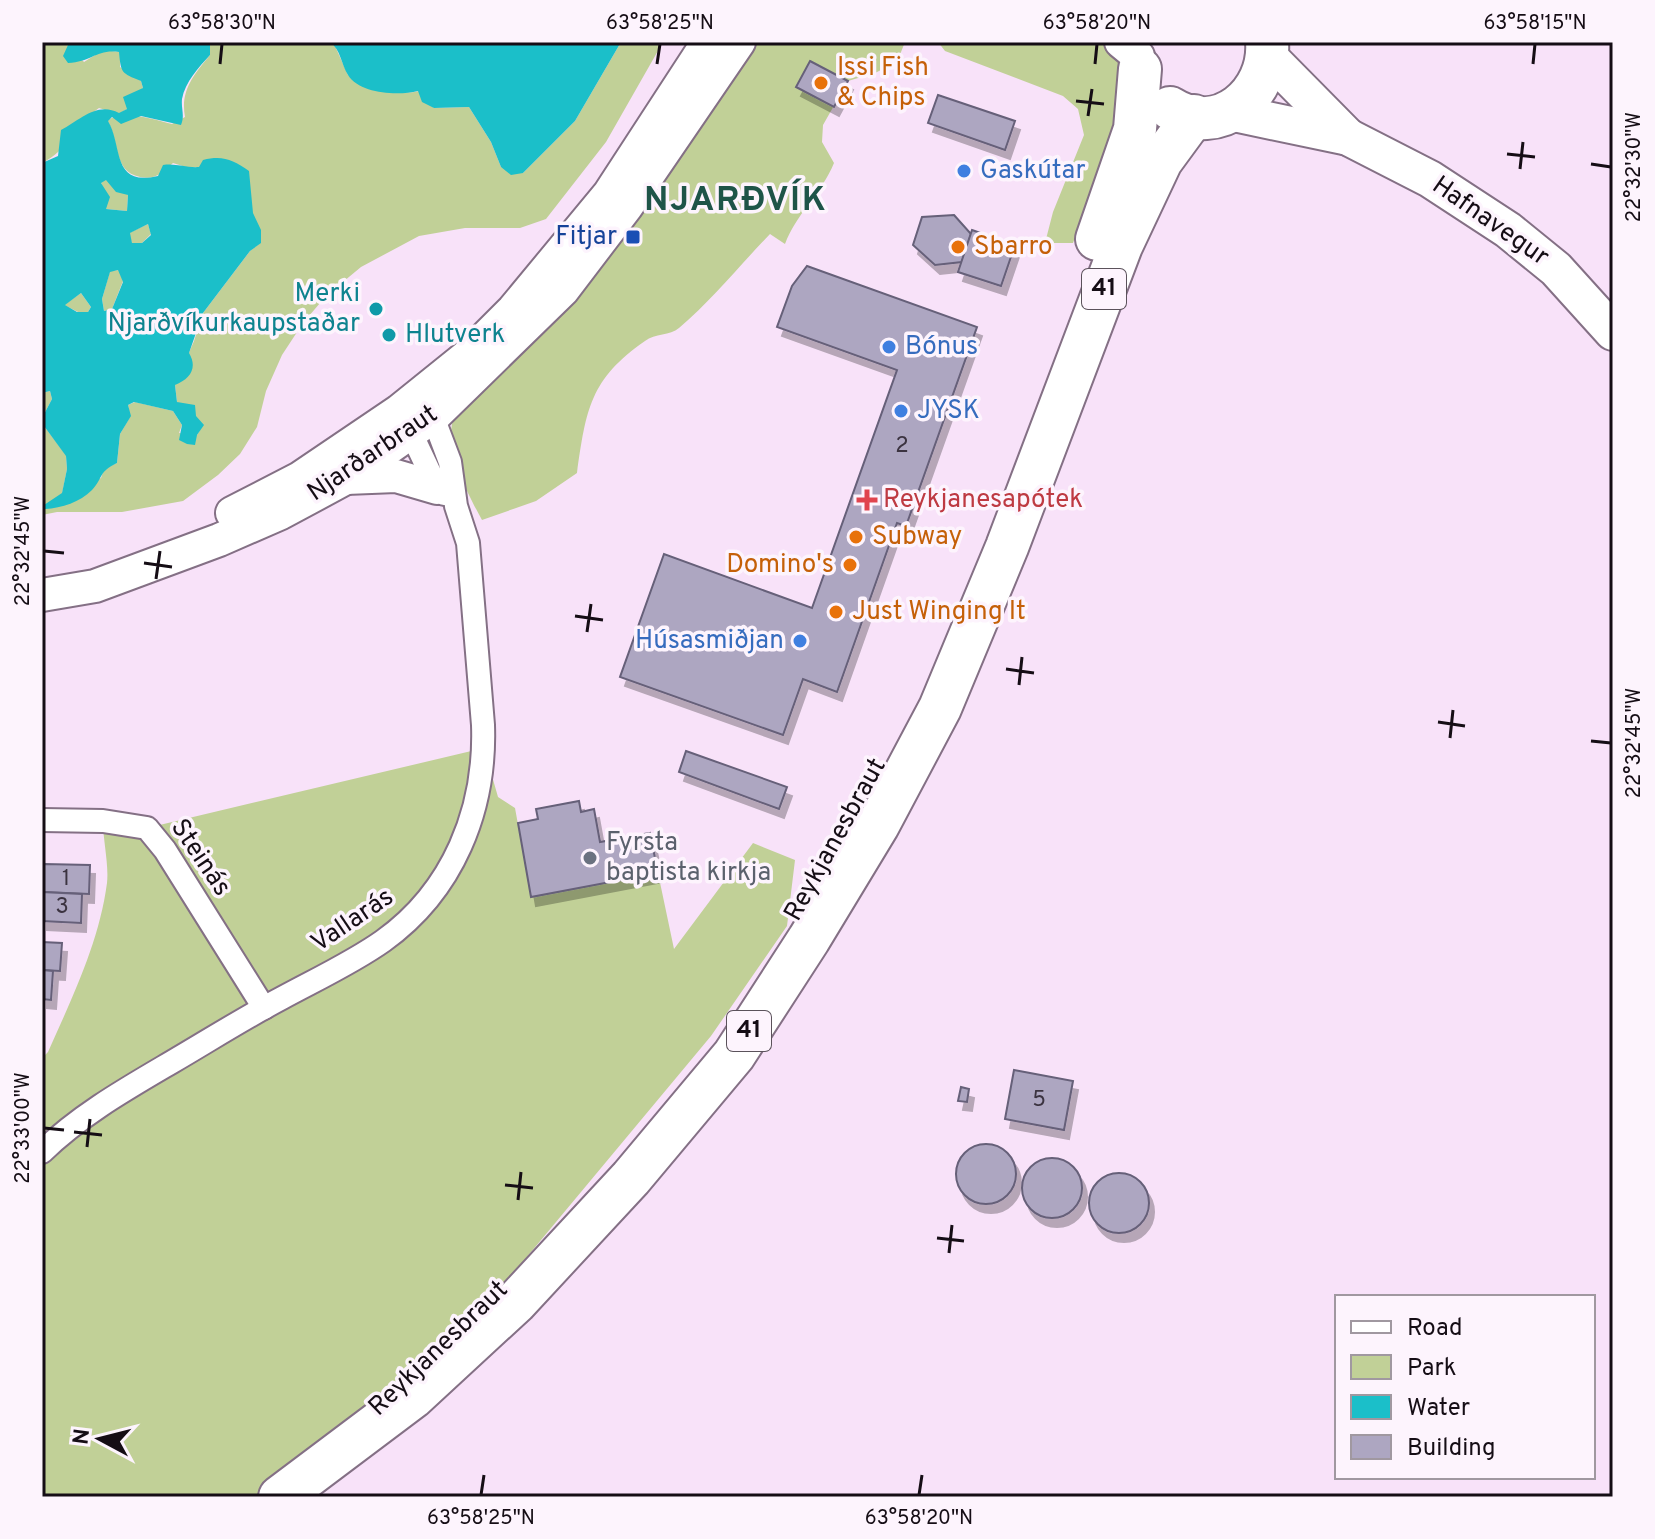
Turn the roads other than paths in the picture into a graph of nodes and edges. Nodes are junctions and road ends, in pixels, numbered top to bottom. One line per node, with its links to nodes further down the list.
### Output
1 (708, 42): 8 (main road, Njarðarbraut)
2 (739, 42): 8 (main road, Njarðarbraut)
3 (1267, 49): 5 (highway, 41); 6 (main road, Hafnavegur)
4 (1135, 52): 5 (highway, 41); 15 (highway, Reykjanesbraut / 41)
5 (1212, 114): 6 (main road, Hafnavegur); 15 (highway, Reykjanesbraut / 41)
6 (1348, 137): 7 (main road, Hafnavegur)
7 (1613, 332)
8 (416, 414): 9 (main road, Njarðarbraut); 10 (street, Vallarás); 11 (main road, Njarðarbraut)
9 (346, 478): 10 (main road); 11 (main road, Njarðarbraut)
10 (447, 497): 13 (street, Vallarás)
11 (42, 594)
12 (42, 820): 13 (street, Steinás)
13 (264, 1008): 14 (street, Vallarás)
14 (42, 1152)
15 (293, 1487)

